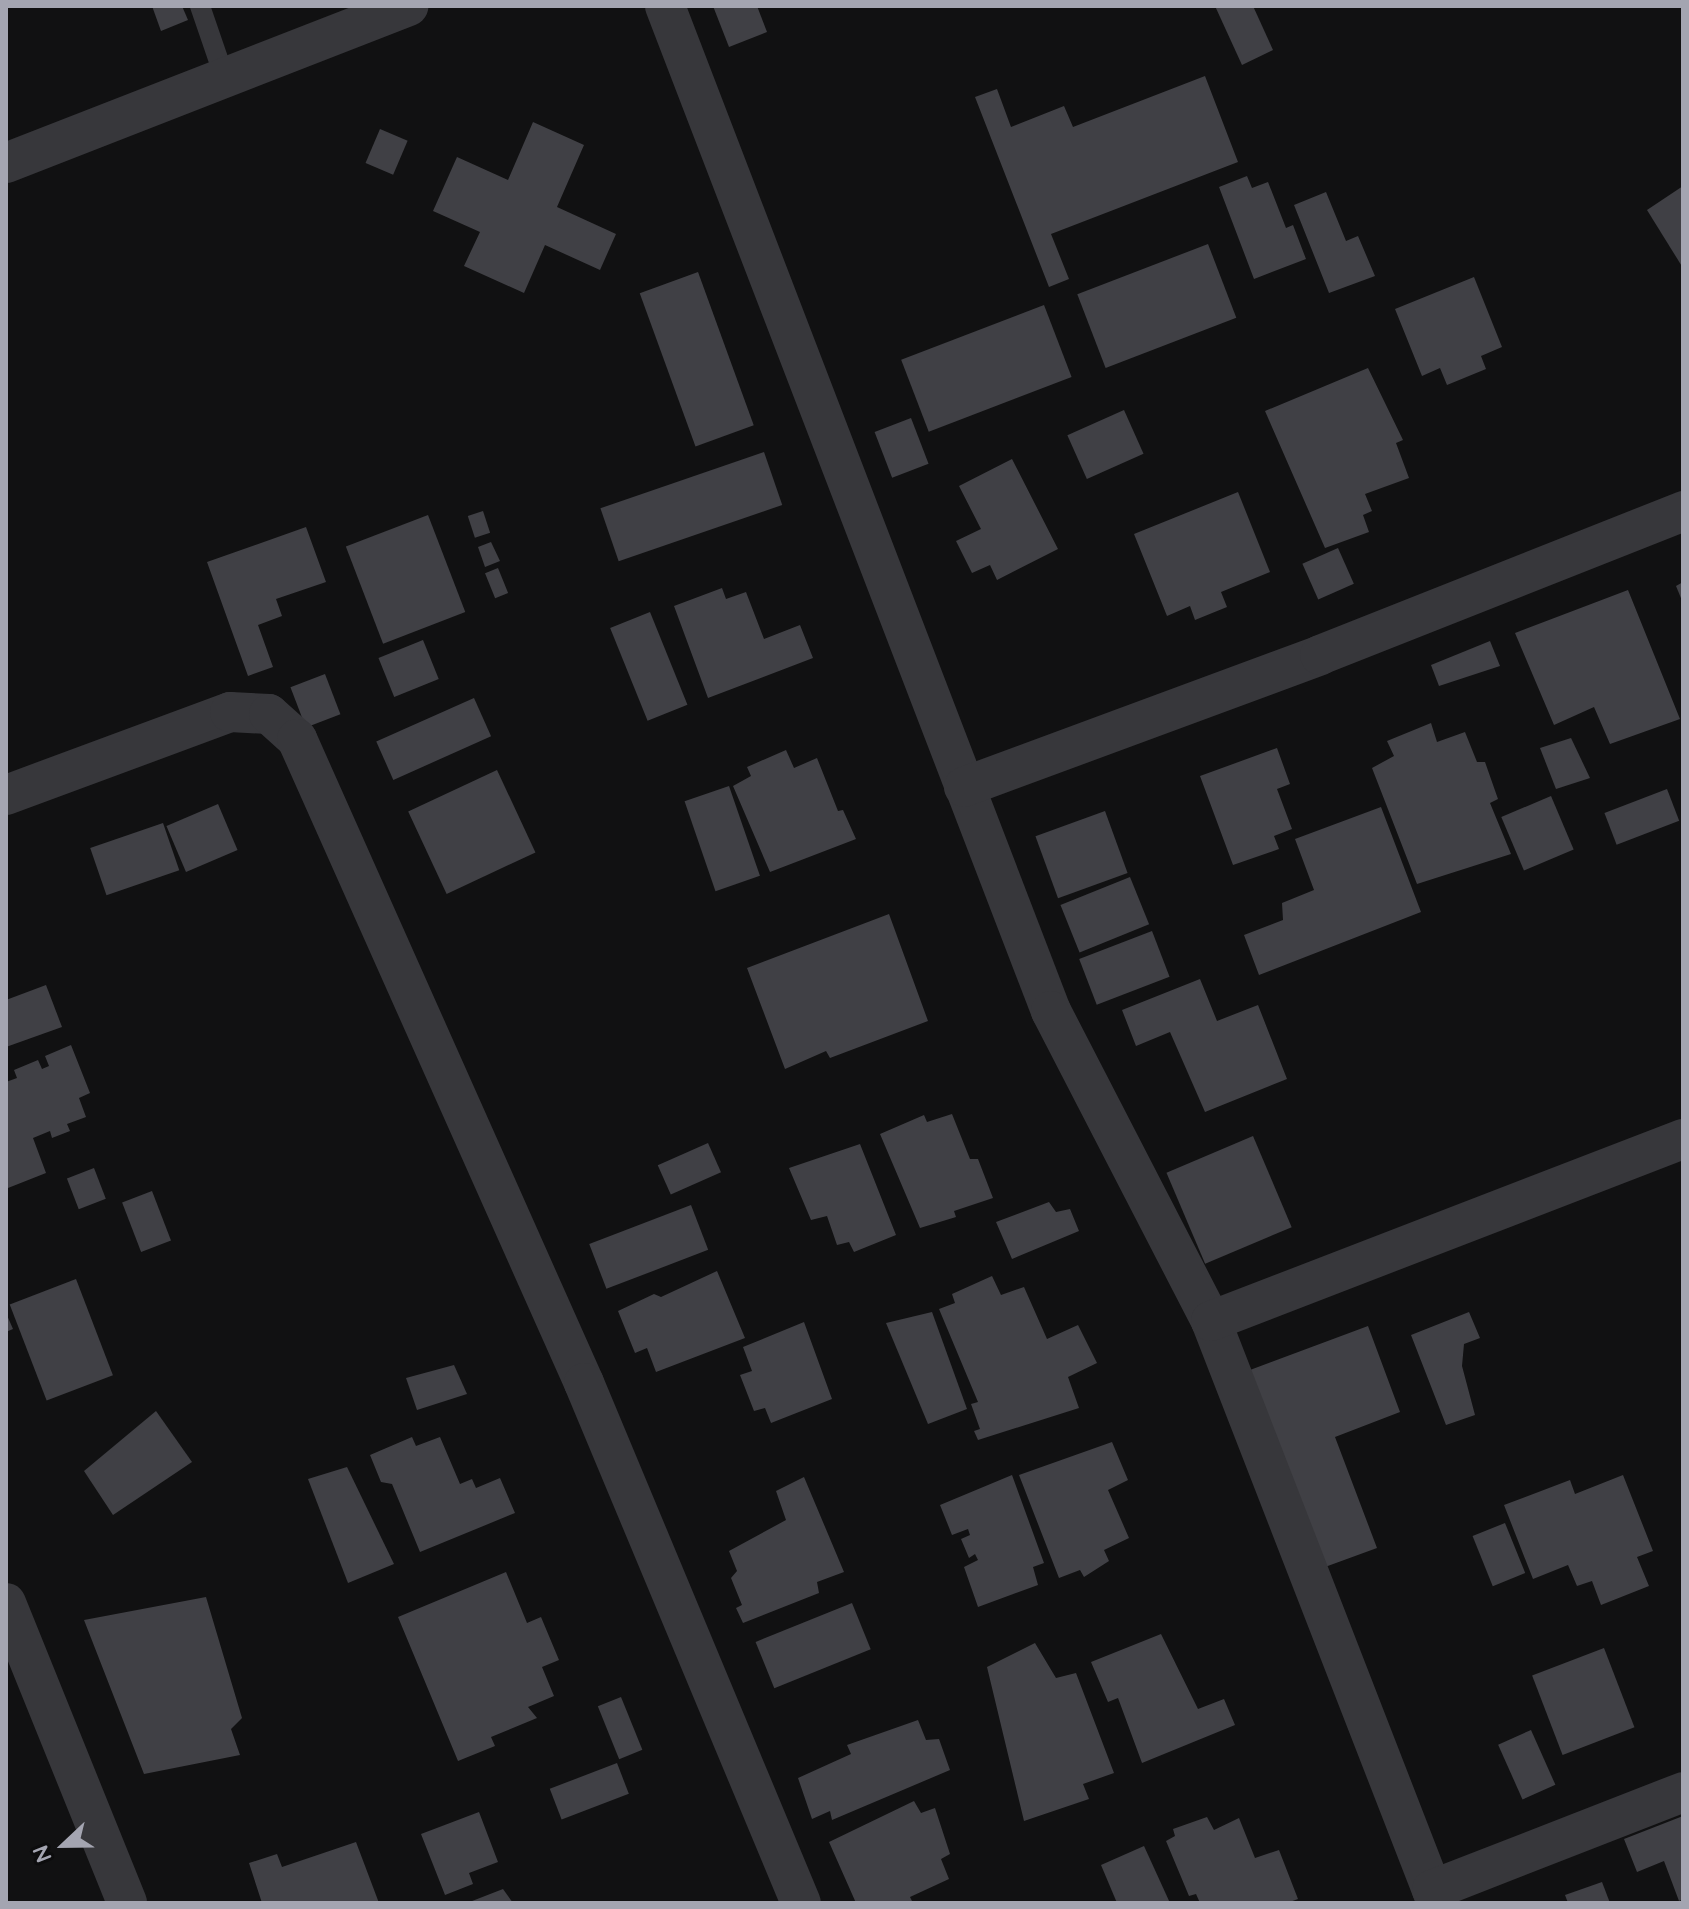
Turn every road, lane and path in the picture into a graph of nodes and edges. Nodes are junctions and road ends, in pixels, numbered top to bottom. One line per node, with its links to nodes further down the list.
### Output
1 (200, 6): 4 (lane)
2 (408, 6): 4 (street)
3 (665, 6): 7 (street)
4 (225, 79): 5 (street)
5 (6, 163)
6 (1683, 511): 7 (street)
7 (964, 787): 10 (street)
8 (6, 795): 15 (street)
9 (1683, 1139): 10 (street)
10 (1211, 1321): 13 (street)
11 (6, 1603): 14 (street)
12 (1683, 1792): 13 (street)
13 (1435, 1896)
14 (127, 1903)
15 (801, 1903)

